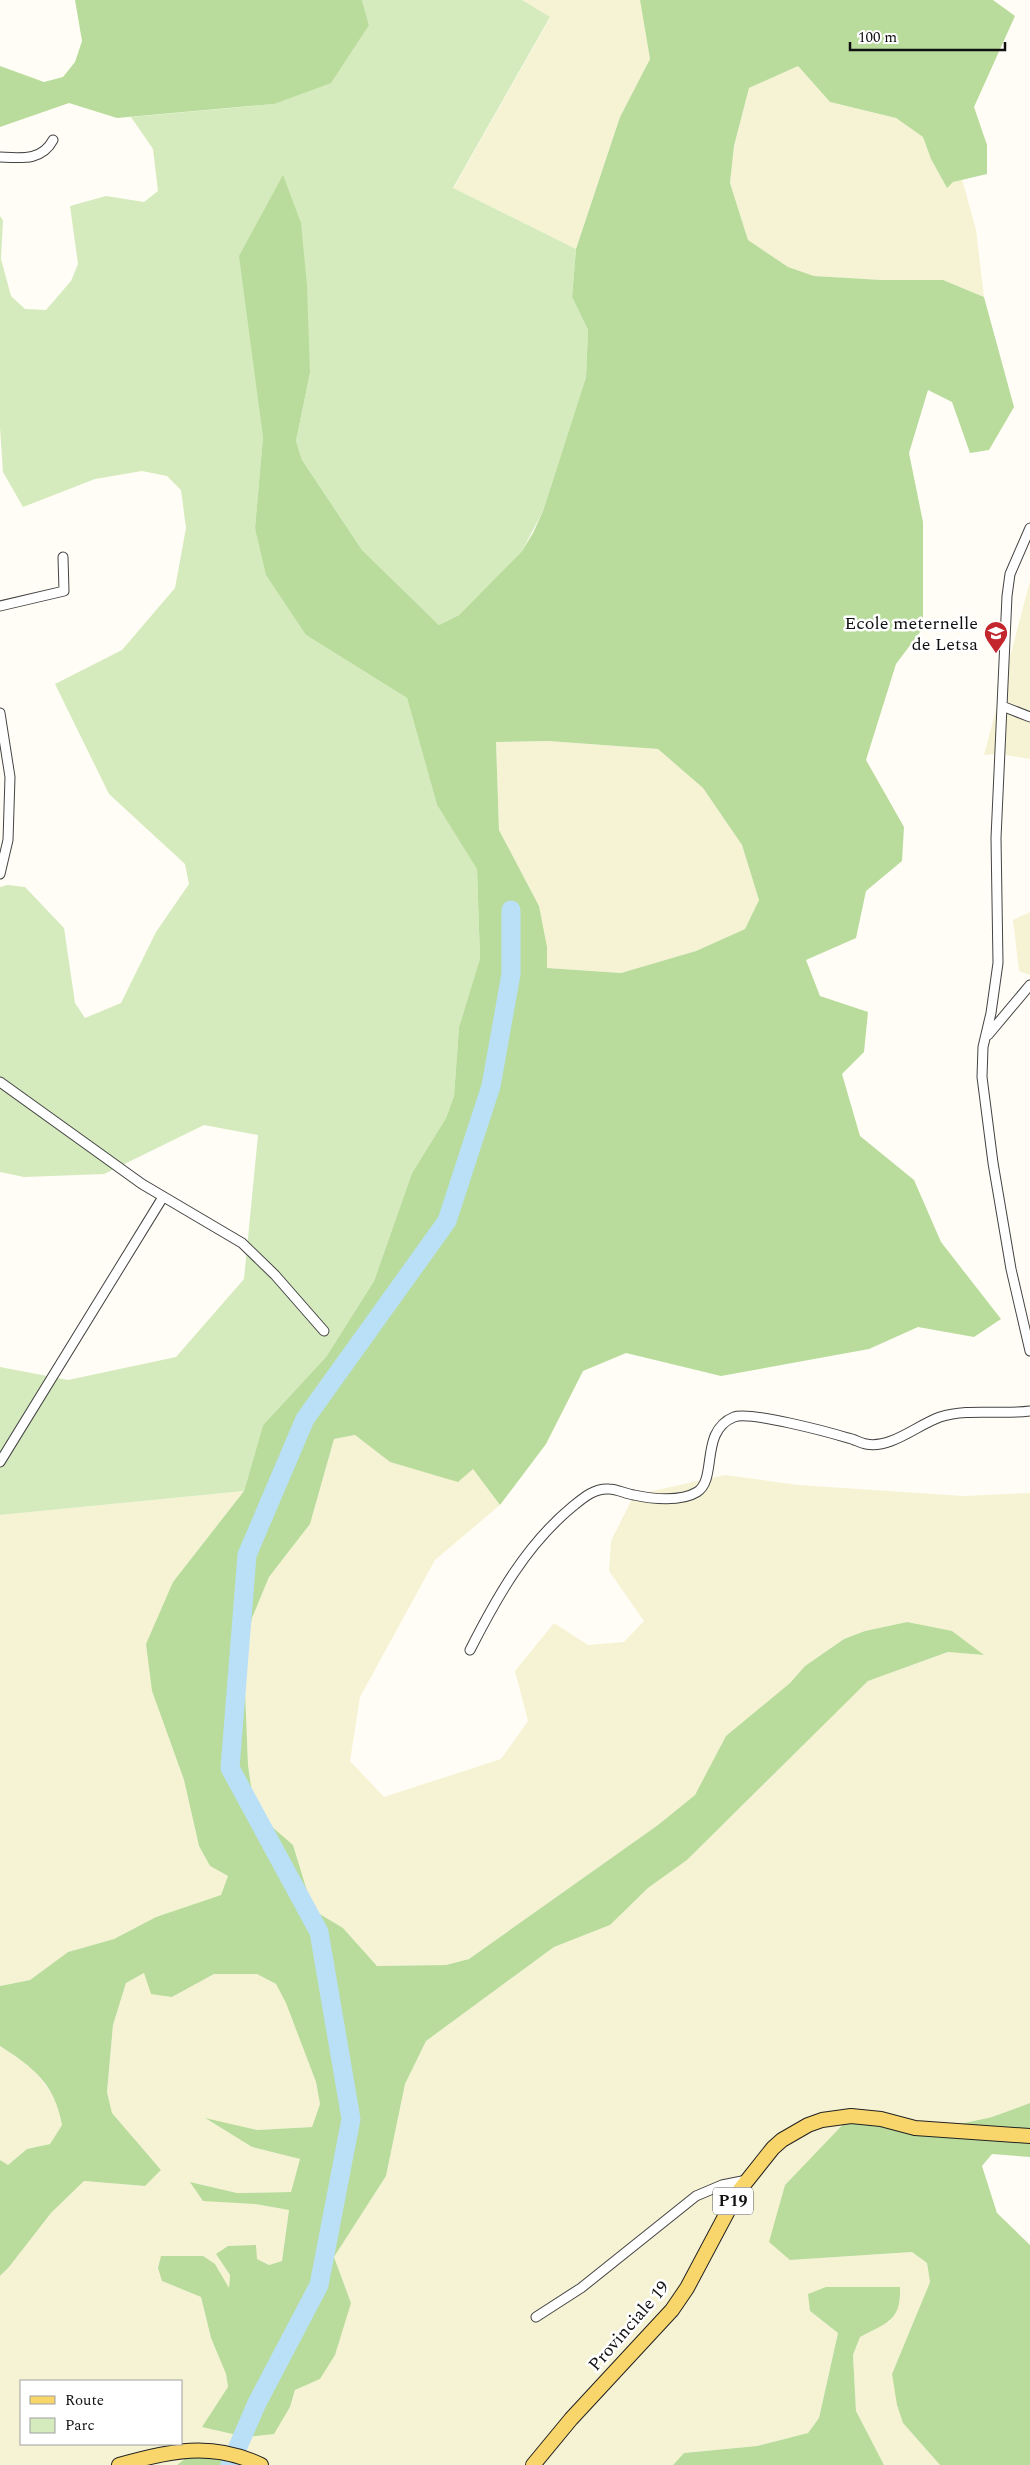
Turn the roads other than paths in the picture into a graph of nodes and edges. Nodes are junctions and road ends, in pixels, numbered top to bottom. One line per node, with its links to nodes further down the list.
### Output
1 (53, 140): 2 (street)
2 (0, 157)
3 (1030, 528): 6 (street)
4 (63, 557): 5 (street)
5 (0, 606)
6 (1002, 706): 8 (street); 11 (street)
7 (0, 713): 9 (street)
8 (1030, 717)
9 (0, 874)
10 (1030, 985): 11 (street)
11 (986, 1037): 14 (street)
12 (0, 1082): 13 (street)
13 (163, 1197): 15 (street); 18 (street)
14 (1026, 1317): 16 (street)
15 (324, 1331)
16 (1030, 1350)
17 (1030, 1411): 19 (street)
18 (0, 1462)
19 (470, 1650)
20 (1030, 2136): 21 (main road, Provinciale 19 / P19)
21 (747, 2180): 22 (street); 25 (main road, Provinciale 19 / P19)
22 (536, 2317)
23 (119, 2465): 24 (main road)
24 (261, 2465)
25 (533, 2465)

